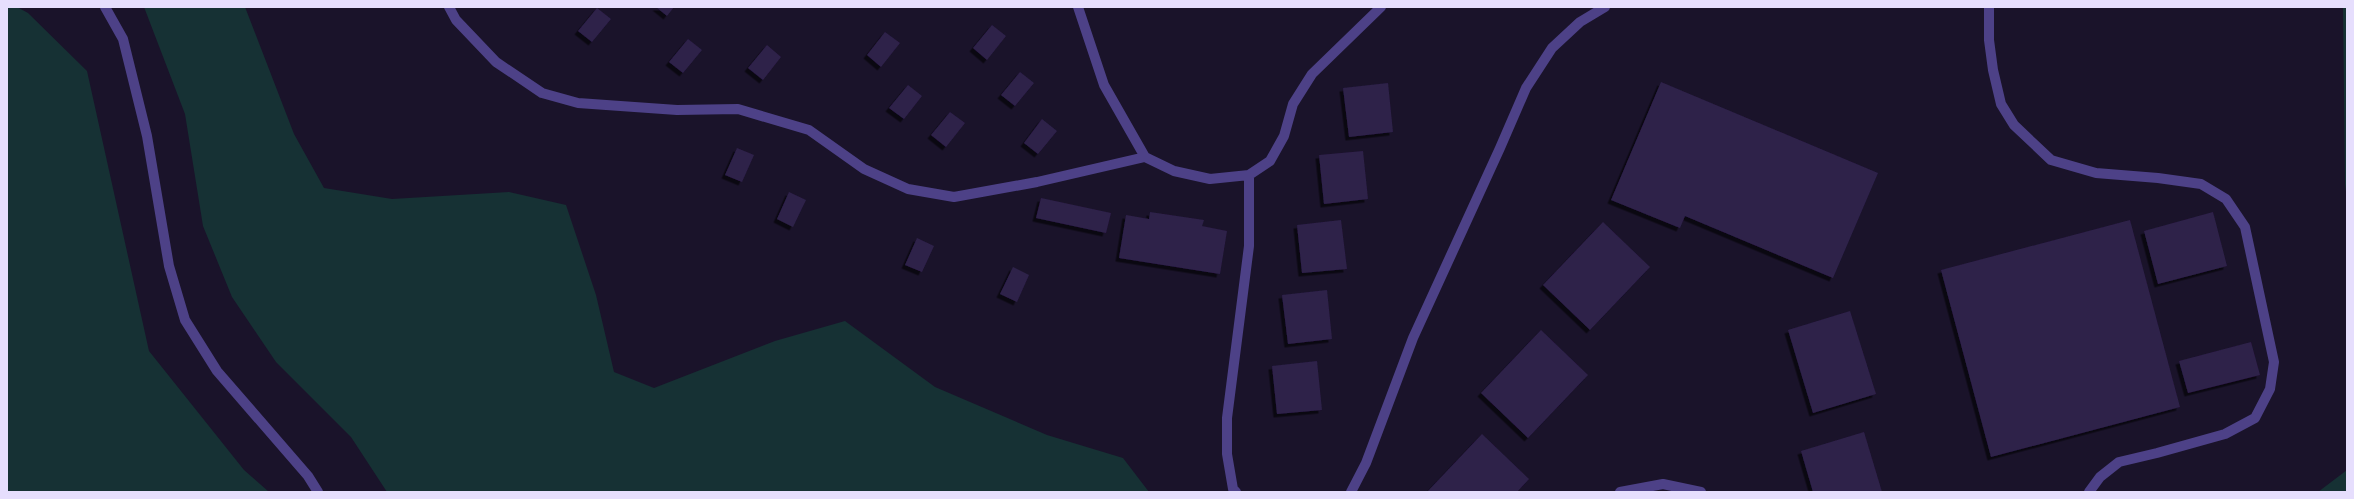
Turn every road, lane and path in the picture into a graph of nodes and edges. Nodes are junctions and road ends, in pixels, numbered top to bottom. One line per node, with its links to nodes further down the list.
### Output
1 (105, 7): 9 (street)
2 (449, 7): 7 (street)
3 (1078, 7): 7 (street)
4 (1381, 7): 8 (street)
5 (1605, 7): 11 (street)
6 (1989, 7): 14 (street)
7 (1145, 157): 8 (street)
8 (1249, 175): 10 (street)
9 (318, 492)
10 (1236, 492)
11 (1350, 492)
12 (1620, 492): 13 (street)
13 (1702, 492)
14 (2089, 492)

